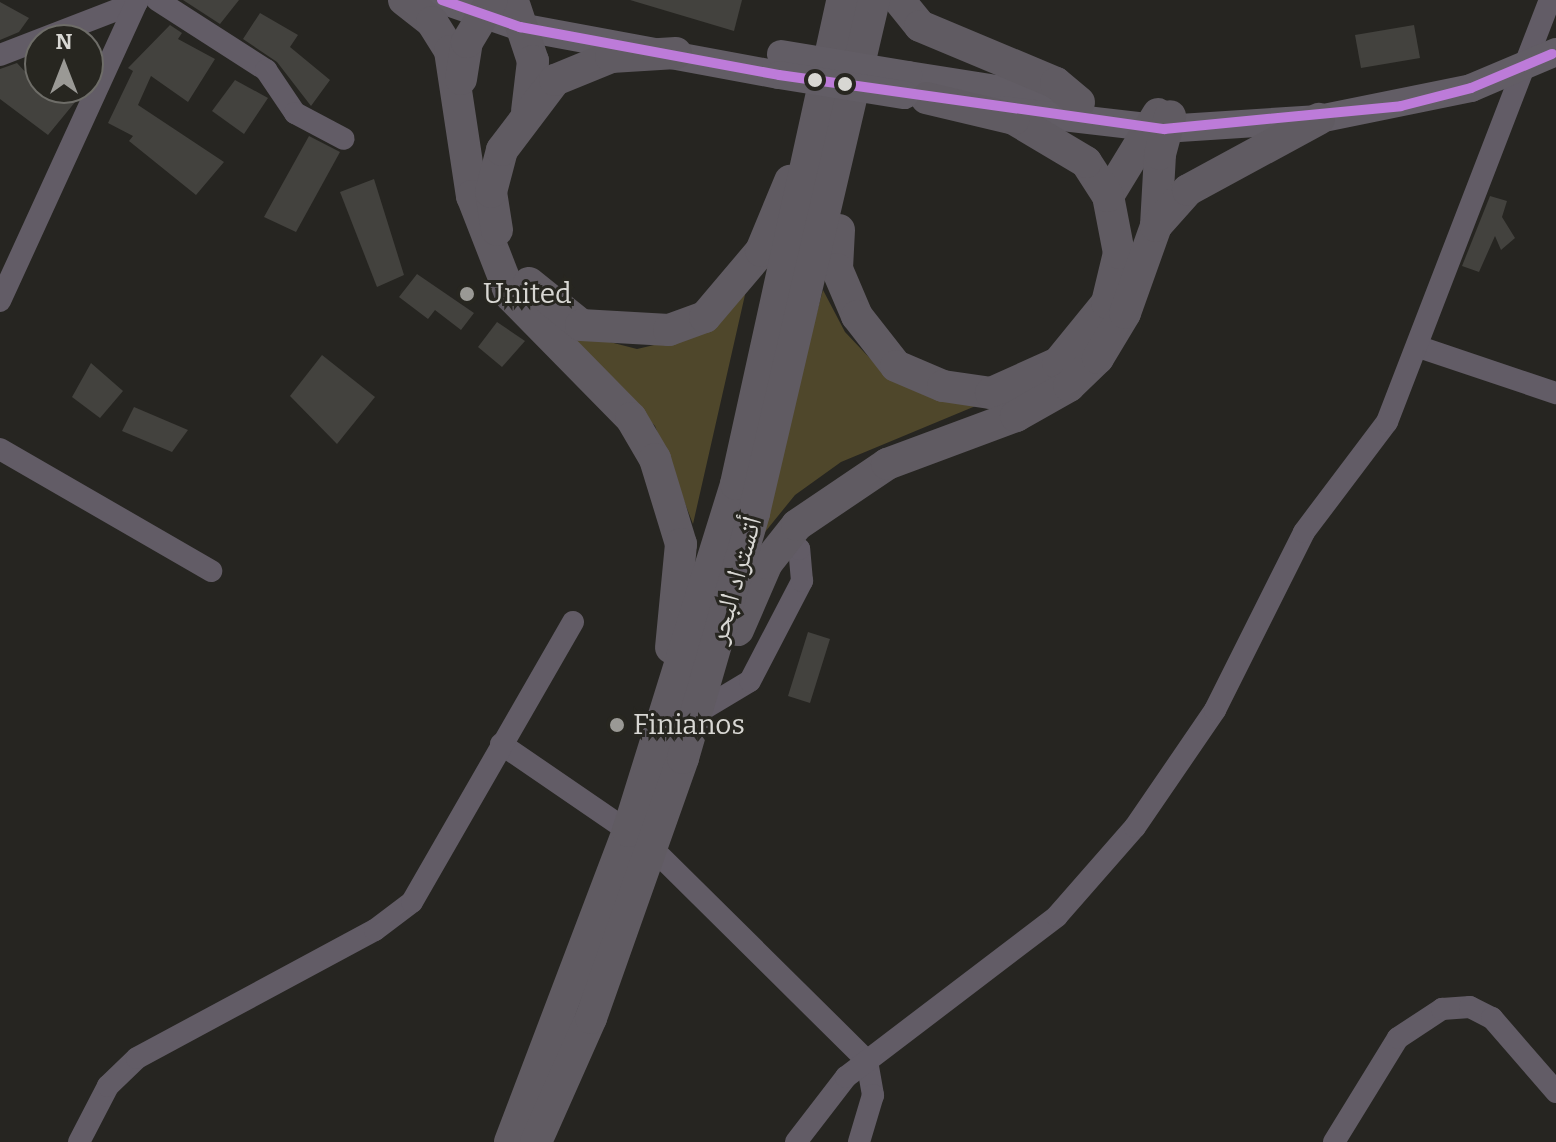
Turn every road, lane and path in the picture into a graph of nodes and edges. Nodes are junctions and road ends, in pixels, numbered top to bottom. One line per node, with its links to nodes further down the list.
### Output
1 (404, 0): 15 (highway)
2 (842, 0): 20 (highway, أتستراد البحر)
3 (874, 0): 20 (highway, أتستراد البحر)
4 (899, 0): 16 (highway)
5 (1550, 0): 13 (street)
6 (144, 1): 11 (street); 21 (street); 24 (street)
7 (448, 2): 8 (main road)
8 (503, 13): 10 (main road); 12 (main road); 15 (highway); 17 (highway)
9 (1556, 52): 13 (main road)
10 (676, 53): 12 (main road); 17 (highway)
11 (0, 55)
12 (780, 64): 14 (main road, bridge)
13 (1519, 70): 18 (main road); 25 (street)
14 (913, 89): 16 (main road); 19 (main road); 22 (highway)
15 (460, 91): 30 (highway)
16 (1079, 102): 19 (main road)
17 (527, 111): 20 (highway)
18 (1319, 119): 19 (main road); 23 (highway)
19 (1161, 122): 22 (highway); 23 (highway)
20 (830, 127): 22 (highway); 30 (highway, أتستراد البحر); 32 (highway, أتستراد البحر)
21 (344, 139)
22 (1108, 196)
23 (1156, 226): 32 (highway)
24 (0, 301)
25 (1419, 347): 26 (street); 34 (street)
26 (1556, 393)
27 (0, 449): 28 (street)
28 (211, 571)
29 (573, 622): 31 (street)
30 (662, 732): 33 (highway, أتستراد البحر)
31 (501, 744): 33 (street); 36 (street)
32 (683, 758): 33 (highway, أتستراد البحر)
33 (640, 840): 34 (street); 37 (highway, أتستراد البحر); 38 (highway, أتستراد البحر)
34 (867, 1061): 39 (street); 40 (street)
35 (1556, 1092): 41 (street)
36 (79, 1142)
37 (510, 1142)
38 (536, 1142)
39 (796, 1142)
40 (859, 1142)
41 (1334, 1142)

